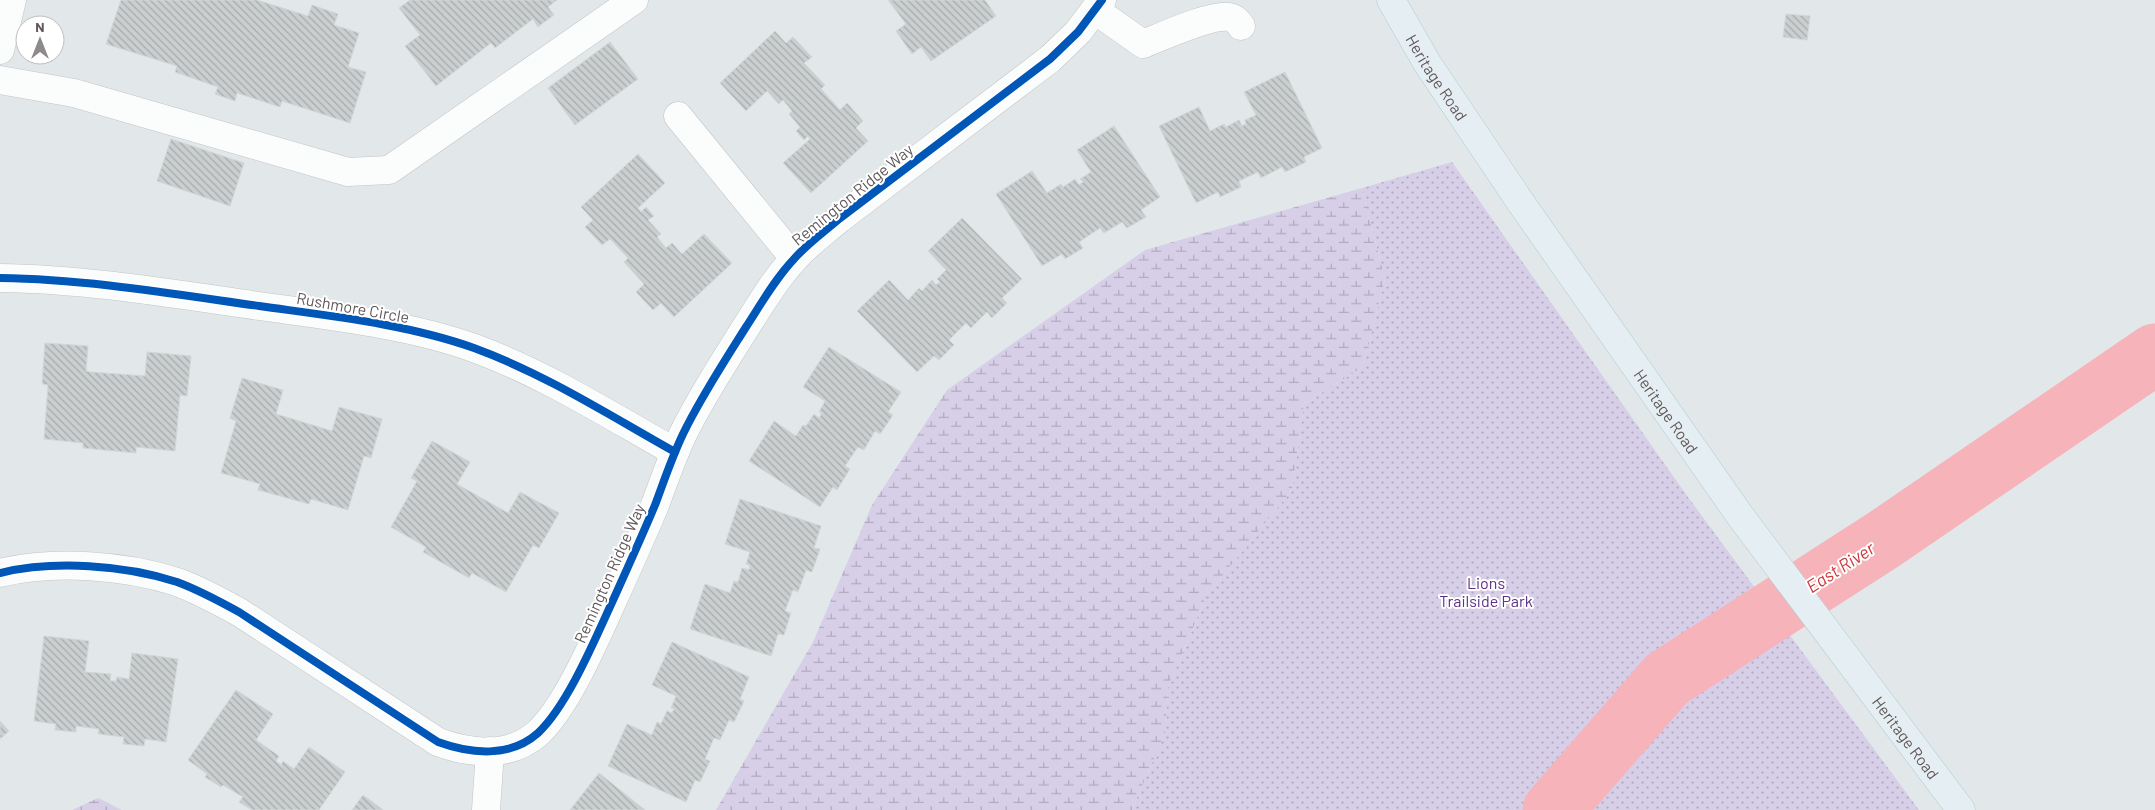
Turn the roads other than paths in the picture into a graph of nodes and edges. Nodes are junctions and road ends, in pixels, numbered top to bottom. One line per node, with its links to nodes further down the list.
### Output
1 (12, 0): 6 (street)
2 (634, 0): 7 (street)
3 (1391, 0): 15 (main road, Heritage Road)
4 (1098, 5): 5 (street); 9 (street, Remington Ridge Way)
5 (1242, 26)
6 (0, 50)
7 (0, 80)
8 (678, 116): 9 (street)
9 (794, 258): 11 (street, Remington Ridge Way)
10 (0, 278): 11 (street, Rushmore Circle)
11 (675, 452): 13 (street, Remington Ridge Way)
12 (0, 573): 13 (street, Remington Ridge Way)
13 (490, 751): 14 (street)
14 (486, 810)
15 (1961, 810)

